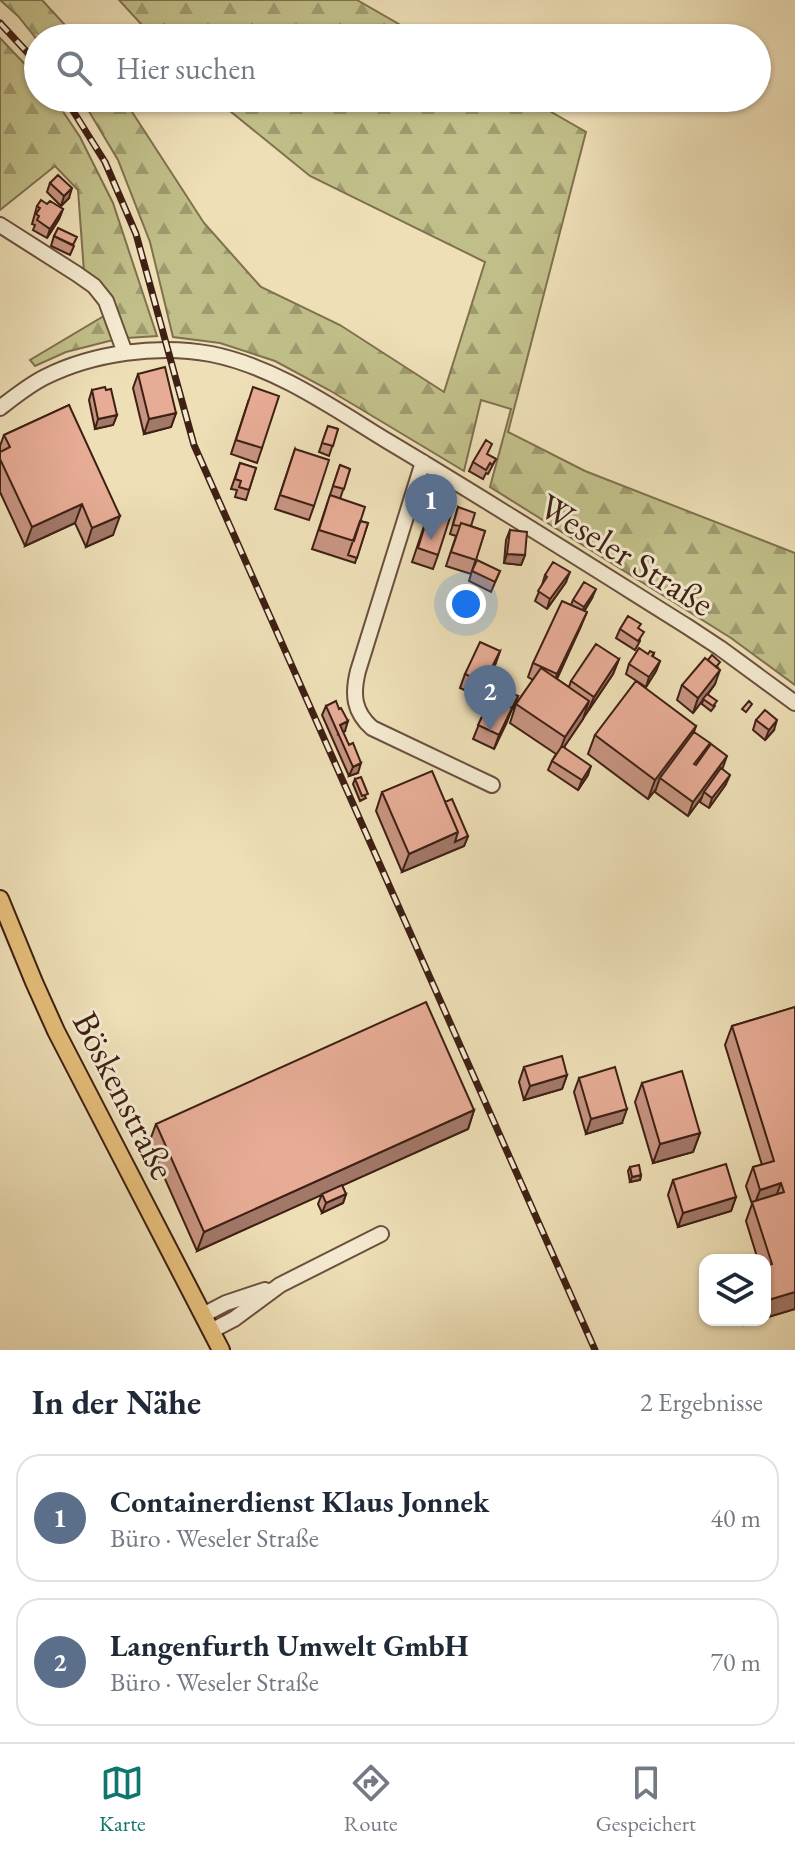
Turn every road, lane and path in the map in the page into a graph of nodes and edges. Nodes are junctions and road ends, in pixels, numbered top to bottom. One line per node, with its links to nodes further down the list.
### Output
1 (0, 225): 2 (street)
2 (125, 353): 3 (street, Weseler Straße); 4 (street, Weseler Straße)
3 (0, 408)
4 (423, 462): 5 (street, Weseler Straße); 6 (street)
5 (795, 703)
6 (492, 785)
7 (0, 899): 10 (main road, Böskenstraße)
8 (381, 1234): 9 (street)
9 (280, 1285): 10 (street); 11 (street)
10 (203, 1315): 11 (main road, Böskenstraße)
11 (211, 1331): 12 (main road, Böskenstraße)
12 (221, 1350)

